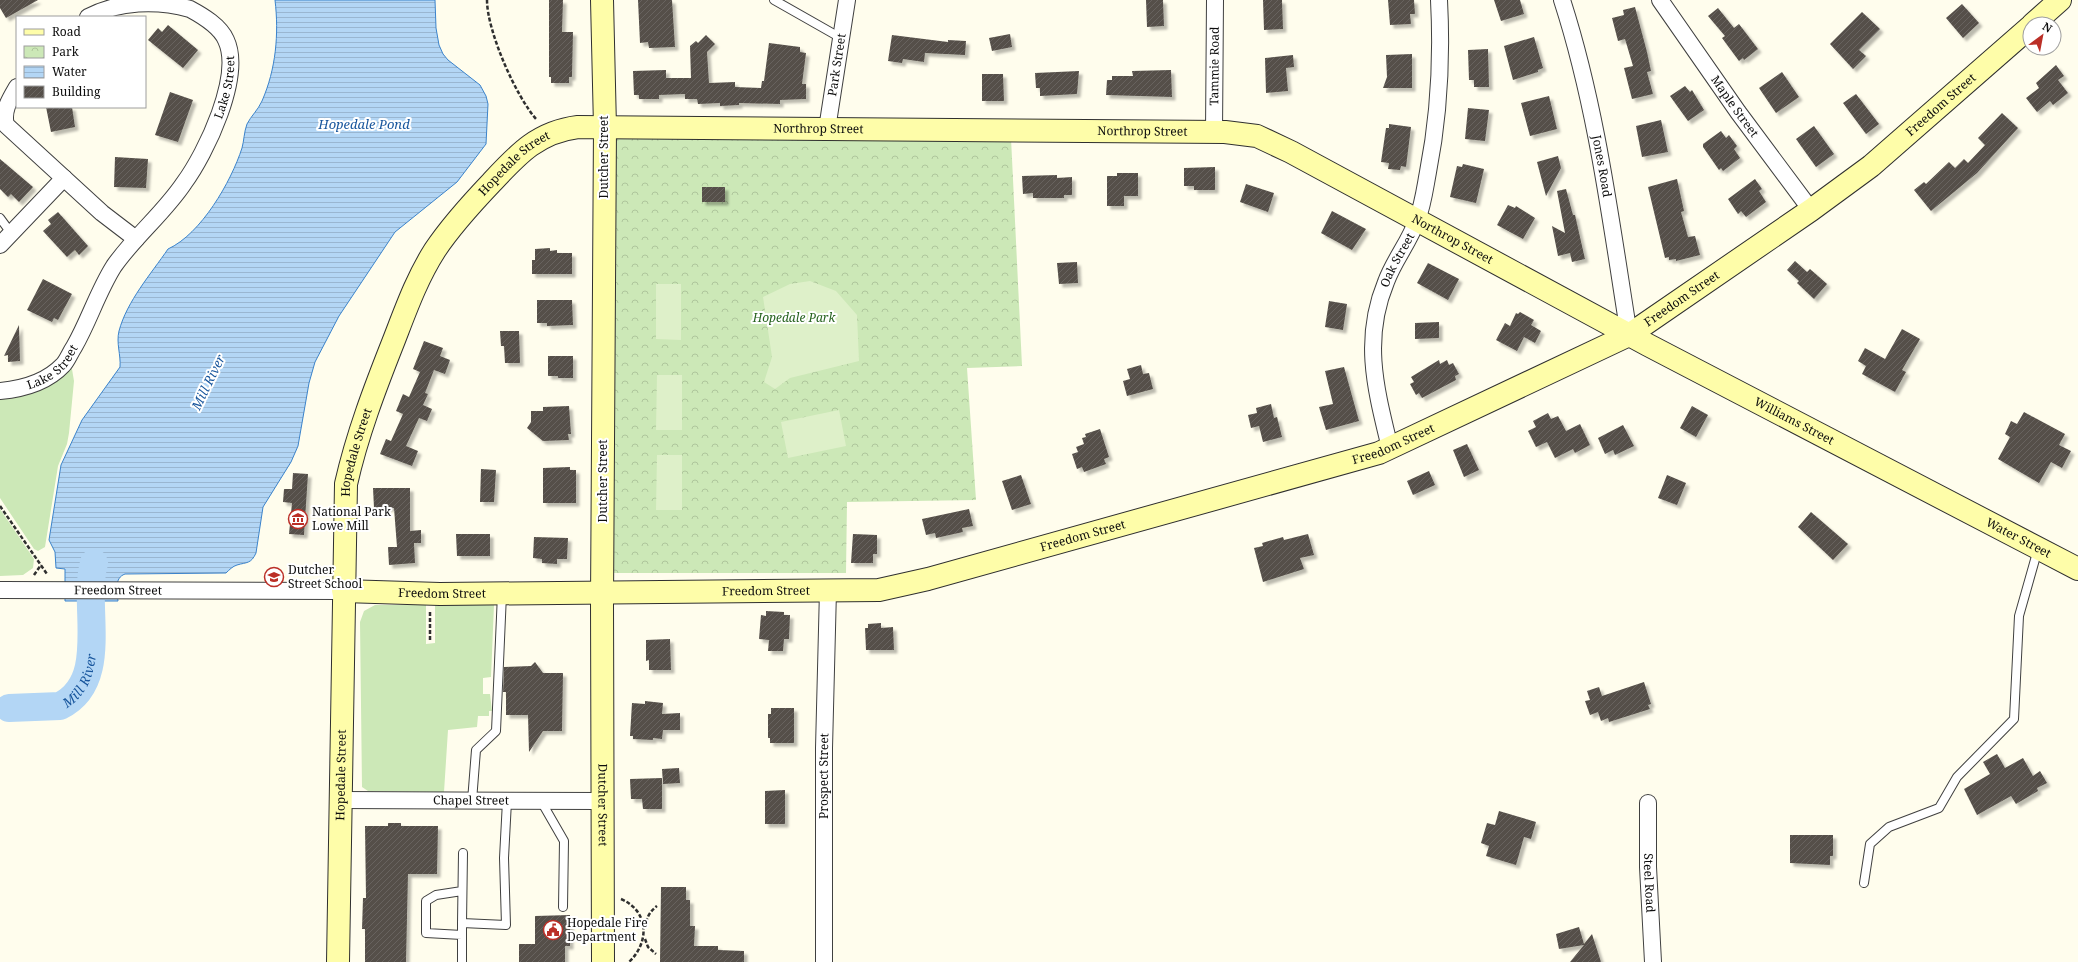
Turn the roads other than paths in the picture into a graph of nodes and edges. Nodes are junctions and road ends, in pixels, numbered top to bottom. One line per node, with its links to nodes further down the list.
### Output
1 (602, 0): 14 (street, Dutcher Street)
2 (774, 0): 12 (lane)
3 (847, 0): 12 (street, Park Street)
4 (1215, 0): 16 (street, Tammie Road)
5 (1438, 0): 20 (street, Oak Street)
6 (1562, 0): 23 (street, Jones Road)
7 (1660, 0): 18 (street, Maple Street)
8 (2060, 0): 10 (street)
9 (90, 16): 22 (street, Lake Street)
10 (2042, 16)
11 (2022, 34): 18 (street, Freedom Street)
12 (841, 38): 15 (street, Park Street)
13 (16, 89): 17 (street)
14 (605, 128): 15 (street, Northrop Street); 31 (street, Hopedale Street); 32 (street, Dutcher Street)
15 (827, 129): 16 (street, Northrop Street)
16 (1214, 132): 20 (street, Northrop Street)
17 (64, 178): 21 (street); 22 (street)
18 (1811, 210): 23 (street, Freedom Street)
19 (0, 218): 21 (lane)
20 (1417, 220): 23 (street, Northrop Street); 25 (street, Oak Street)
21 (6, 239)
22 (136, 239): 24 (street, Lake Street)
23 (1629, 335): 25 (street, Freedom Street); 26 (street, Williams Street)
24 (0, 391)
25 (1390, 448): 30 (street, Freedom Street)
26 (1958, 507): 27 (street, Water Street)
27 (2038, 548): 28 (street, Water Street); 41 (lane)
28 (2078, 569)
29 (0, 590): 31 (street, Freedom Street)
30 (828, 590): 32 (street, Freedom Street); 49 (street, Prospect Street)
31 (343, 591): 33 (street, Freedom Street); 34 (street, Hopedale Street)
32 (602, 592): 33 (street, Freedom Street); 38 (street, Dutcher Street)
33 (502, 593): 35 (lane)
34 (341, 800): 35 (street, Chapel Street); 46 (street, Hopedale Street)
35 (472, 801): 36 (street, Chapel Street)
36 (507, 801): 37 (street, Chapel Street); 44 (lane)
37 (541, 801): 38 (street, Chapel Street); 43 (lane)
38 (602, 801): 48 (street, Dutcher Street)
39 (1648, 803): 50 (street, Steel Road)
40 (463, 853): 42 (lane)
41 (1864, 883)
42 (462, 891): 44 (lane); 45 (lane)
43 (563, 907)
44 (462, 923): 45 (lane)
45 (462, 935): 47 (lane)
46 (338, 962)
47 (462, 962)
48 (603, 962)
49 (824, 962)
50 (1653, 962)

